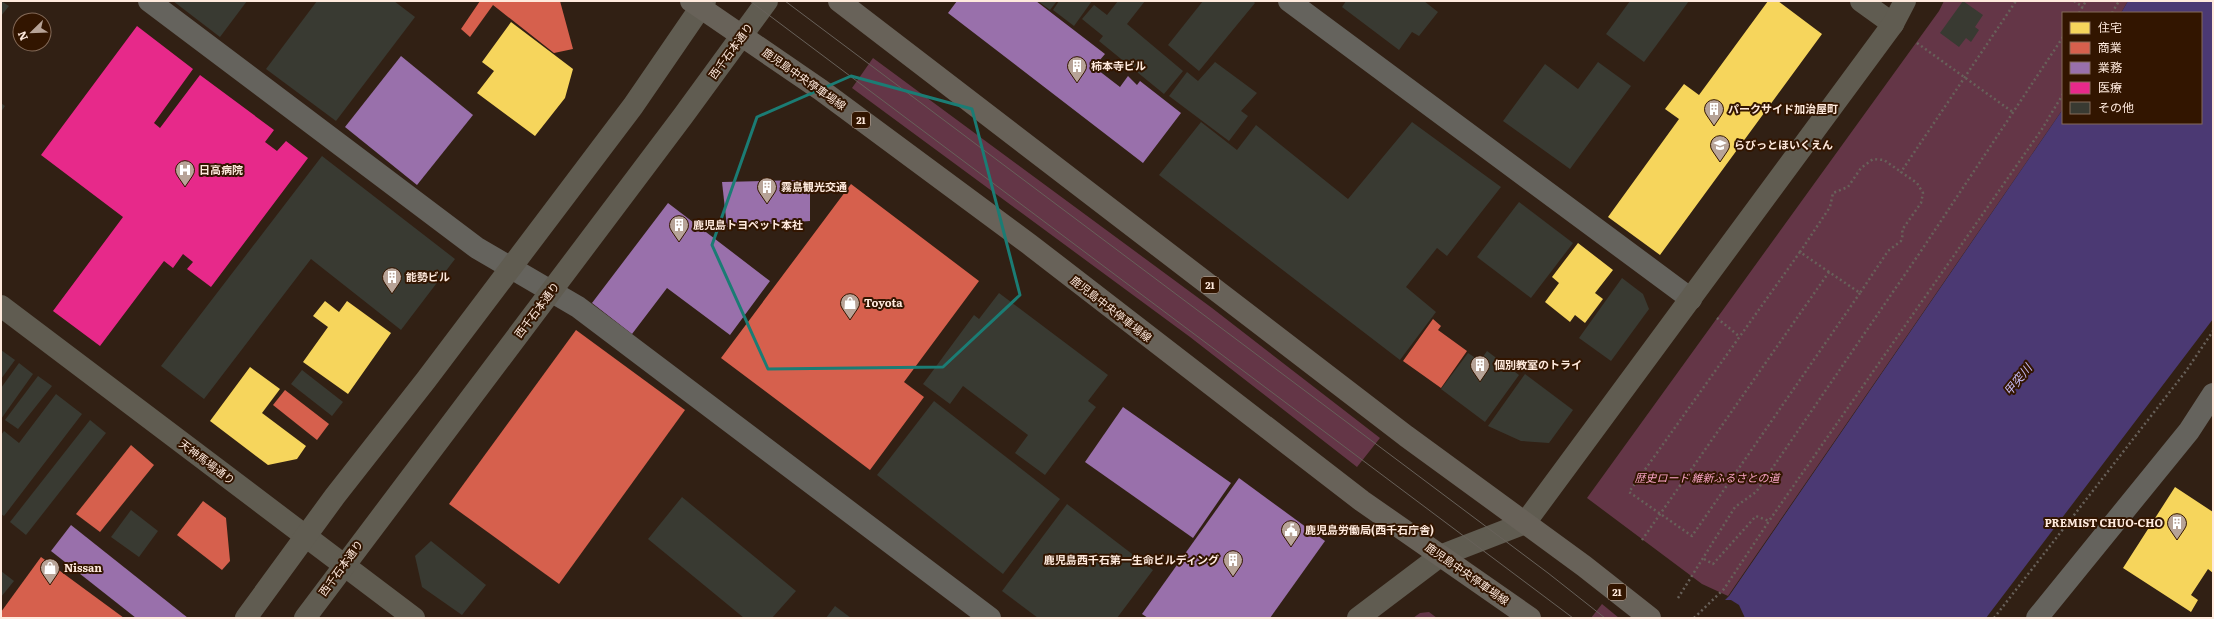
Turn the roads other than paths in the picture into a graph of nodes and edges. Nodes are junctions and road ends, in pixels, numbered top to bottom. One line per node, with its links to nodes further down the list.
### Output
1 (149, 1): 10 (street)
2 (767, 1): 9 (street, 西千石本通り)
3 (839, 1): 15 (main road, 21)
4 (1289, 1): 12 (street)
5 (1861, 1): 8 (street)
6 (1905, 1): 8 (street)
7 (699, 3): 9 (main road, 鹿児島中央停車場線 / 21); 10 (street)
8 (1893, 24): 12 (street)
9 (742, 36): 11 (street, 西千石本通り); 17 (main road, 鹿児島中央停車場線 / 21)
10 (510, 268): 11 (street); 16 (street)
11 (551, 292): 18 (street, 西千石本通り); 22 (street)
12 (1691, 299): 15 (street)
13 (1, 306): 16 (street, 天神馬場通り)
14 (2213, 394): 26 (street)
15 (1525, 523): 17 (street); 25 (main road, 21)
16 (306, 537): 18 (street, 天神馬場通り); 19 (street)
17 (1440, 556): 23 (street); 24 (main road, 鹿児島中央停車場線 / 21)
18 (344, 565): 20 (street, 西千石本通り); 21 (street, 天神馬場通り)
19 (246, 618)
20 (305, 618)
21 (414, 618)
22 (990, 618)
23 (1358, 618)
24 (1530, 618)
25 (1650, 618)
26 (2037, 618)

